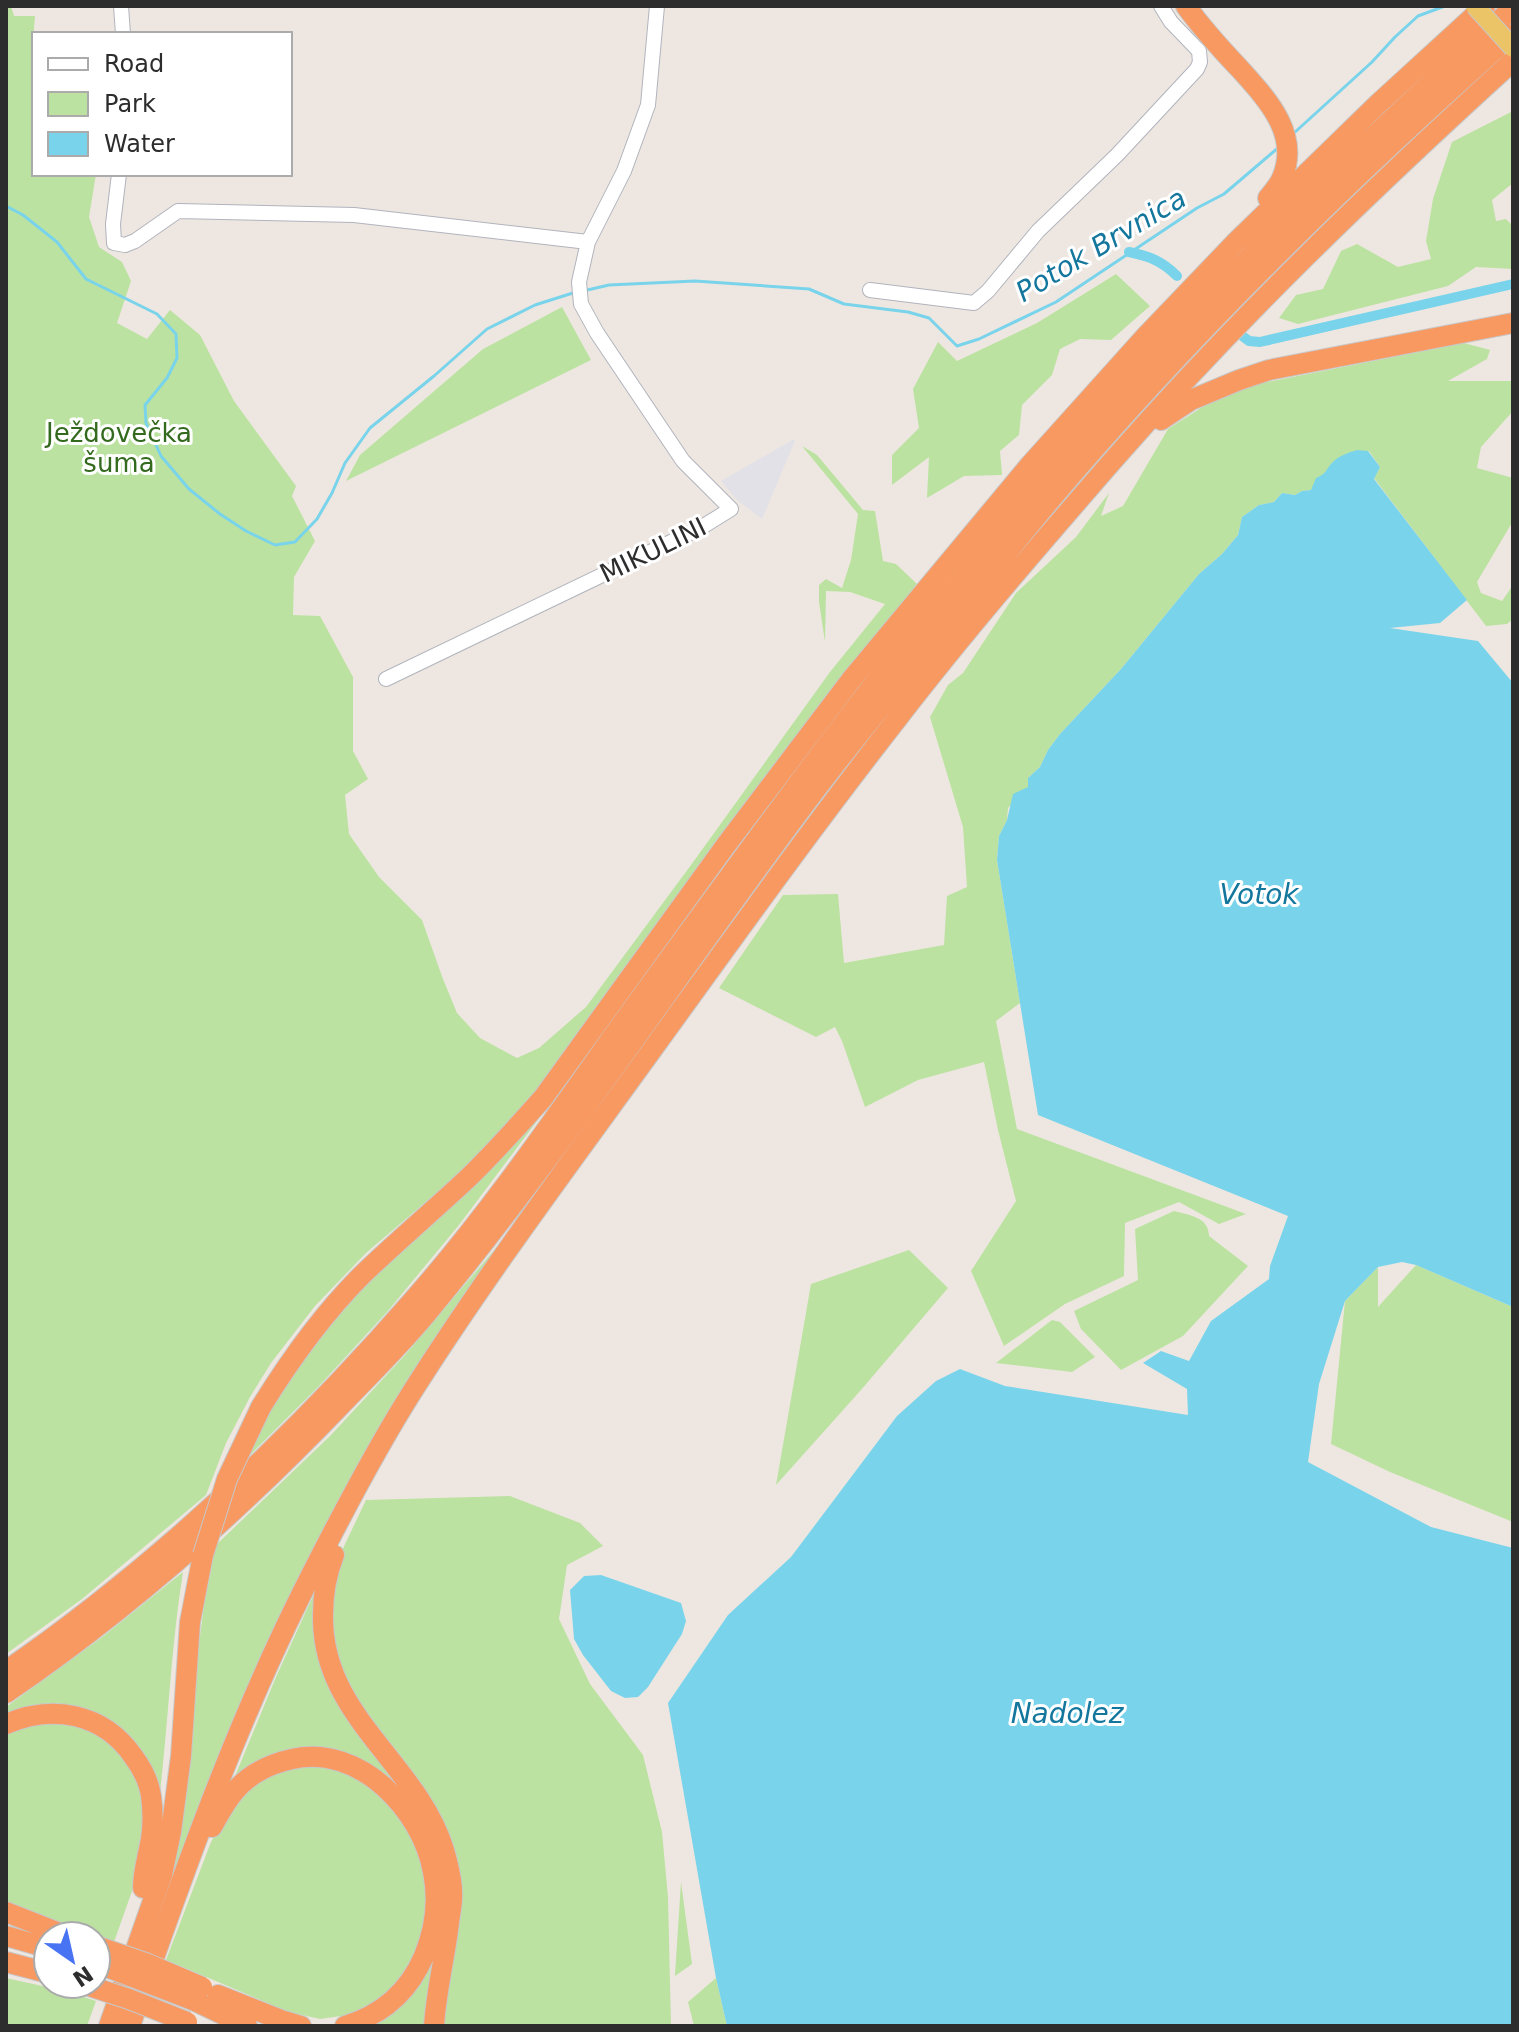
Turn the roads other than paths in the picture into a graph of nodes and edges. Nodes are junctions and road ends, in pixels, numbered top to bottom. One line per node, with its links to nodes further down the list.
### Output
1 (121, 6): 8 (street)
2 (657, 6): 13 (street)
3 (1161, 6): 15 (street)
4 (1186, 6): 14 (highway)
5 (1475, 6): 10 (main road, bridge)
6 (1485, 6): 14 (highway)
7 (1513, 8): 20 (highway)
8 (123, 32)
9 (1513, 34): 21 (highway)
10 (1513, 48)
11 (1513, 61): 17 (highway)
12 (119, 176): 13 (street)
13 (588, 242): 18 (street, MIKULINI)
14 (1235, 243): 22 (highway, bridge)
15 (870, 290)
16 (1513, 323): 17 (highway)
17 (1110, 464): 19 (highway)
18 (386, 679)
19 (371, 1463): 24 (highway); 48 (highway)
20 (6, 1671)
21 (6, 1693)
22 (184, 1710): 25 (highway); 42 (highway)
23 (6, 1724): 25 (highway)
24 (197, 1839): 43 (highway); 47 (highway)
25 (143, 1888): 41 (highway)
26 (6, 1912): 27 (highway)
27 (32, 1922)
28 (6, 1925): 29 (highway)
29 (32, 1931)
30 (6, 1936): 31 (highway)
31 (32, 1943)
32 (112, 1952): 39 (highway, bridge)
33 (6, 1962): 35 (highway)
34 (112, 1968): 39 (highway, bridge)
35 (32, 1971)
36 (6, 1974): 37 (highway)
37 (32, 1975)
38 (112, 1993): 40 (highway, bridge)
39 (205, 1994): 44 (highway); 45 (highway); 46 (highway)
40 (191, 2024)
41 (96, 2026)
42 (109, 2026)
43 (130, 2026)
44 (247, 2026)
45 (278, 2026)
46 (301, 2026)
47 (345, 2026)
48 (434, 2026)

